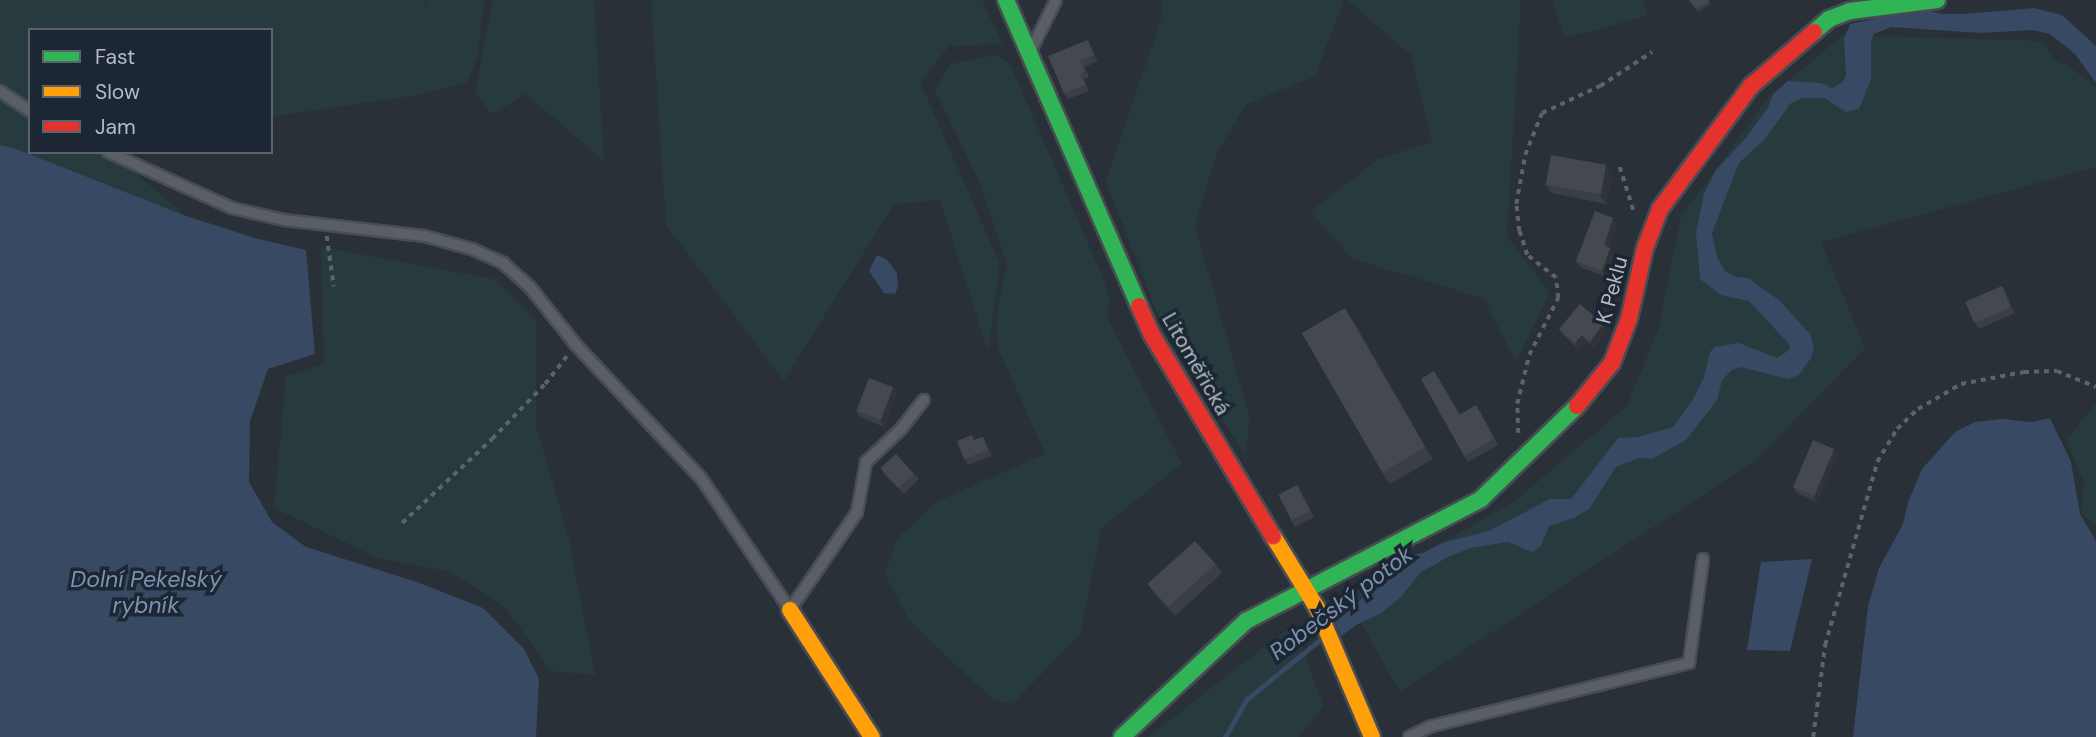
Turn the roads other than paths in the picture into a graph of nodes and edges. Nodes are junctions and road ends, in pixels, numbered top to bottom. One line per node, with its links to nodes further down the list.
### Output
1 (1006, 0): 4 (street, Litoměřická)
2 (1056, 0): 4 (lane)
3 (1937, 0): 10 (street, K Peklu)
4 (1029, 52): 10 (street, Litoměřická)
5 (0, 91): 6 (lane)
6 (28, 110)
7 (112, 154): 11 (lane)
8 (924, 400): 11 (lane)
9 (1703, 559): 15 (lane)
10 (1307, 591): 13 (street, K Peklu); 14 (street, Litoměřická)
11 (790, 610): 12 (street)
12 (872, 737)
13 (1122, 737)
14 (1373, 737)
15 (1409, 737)

